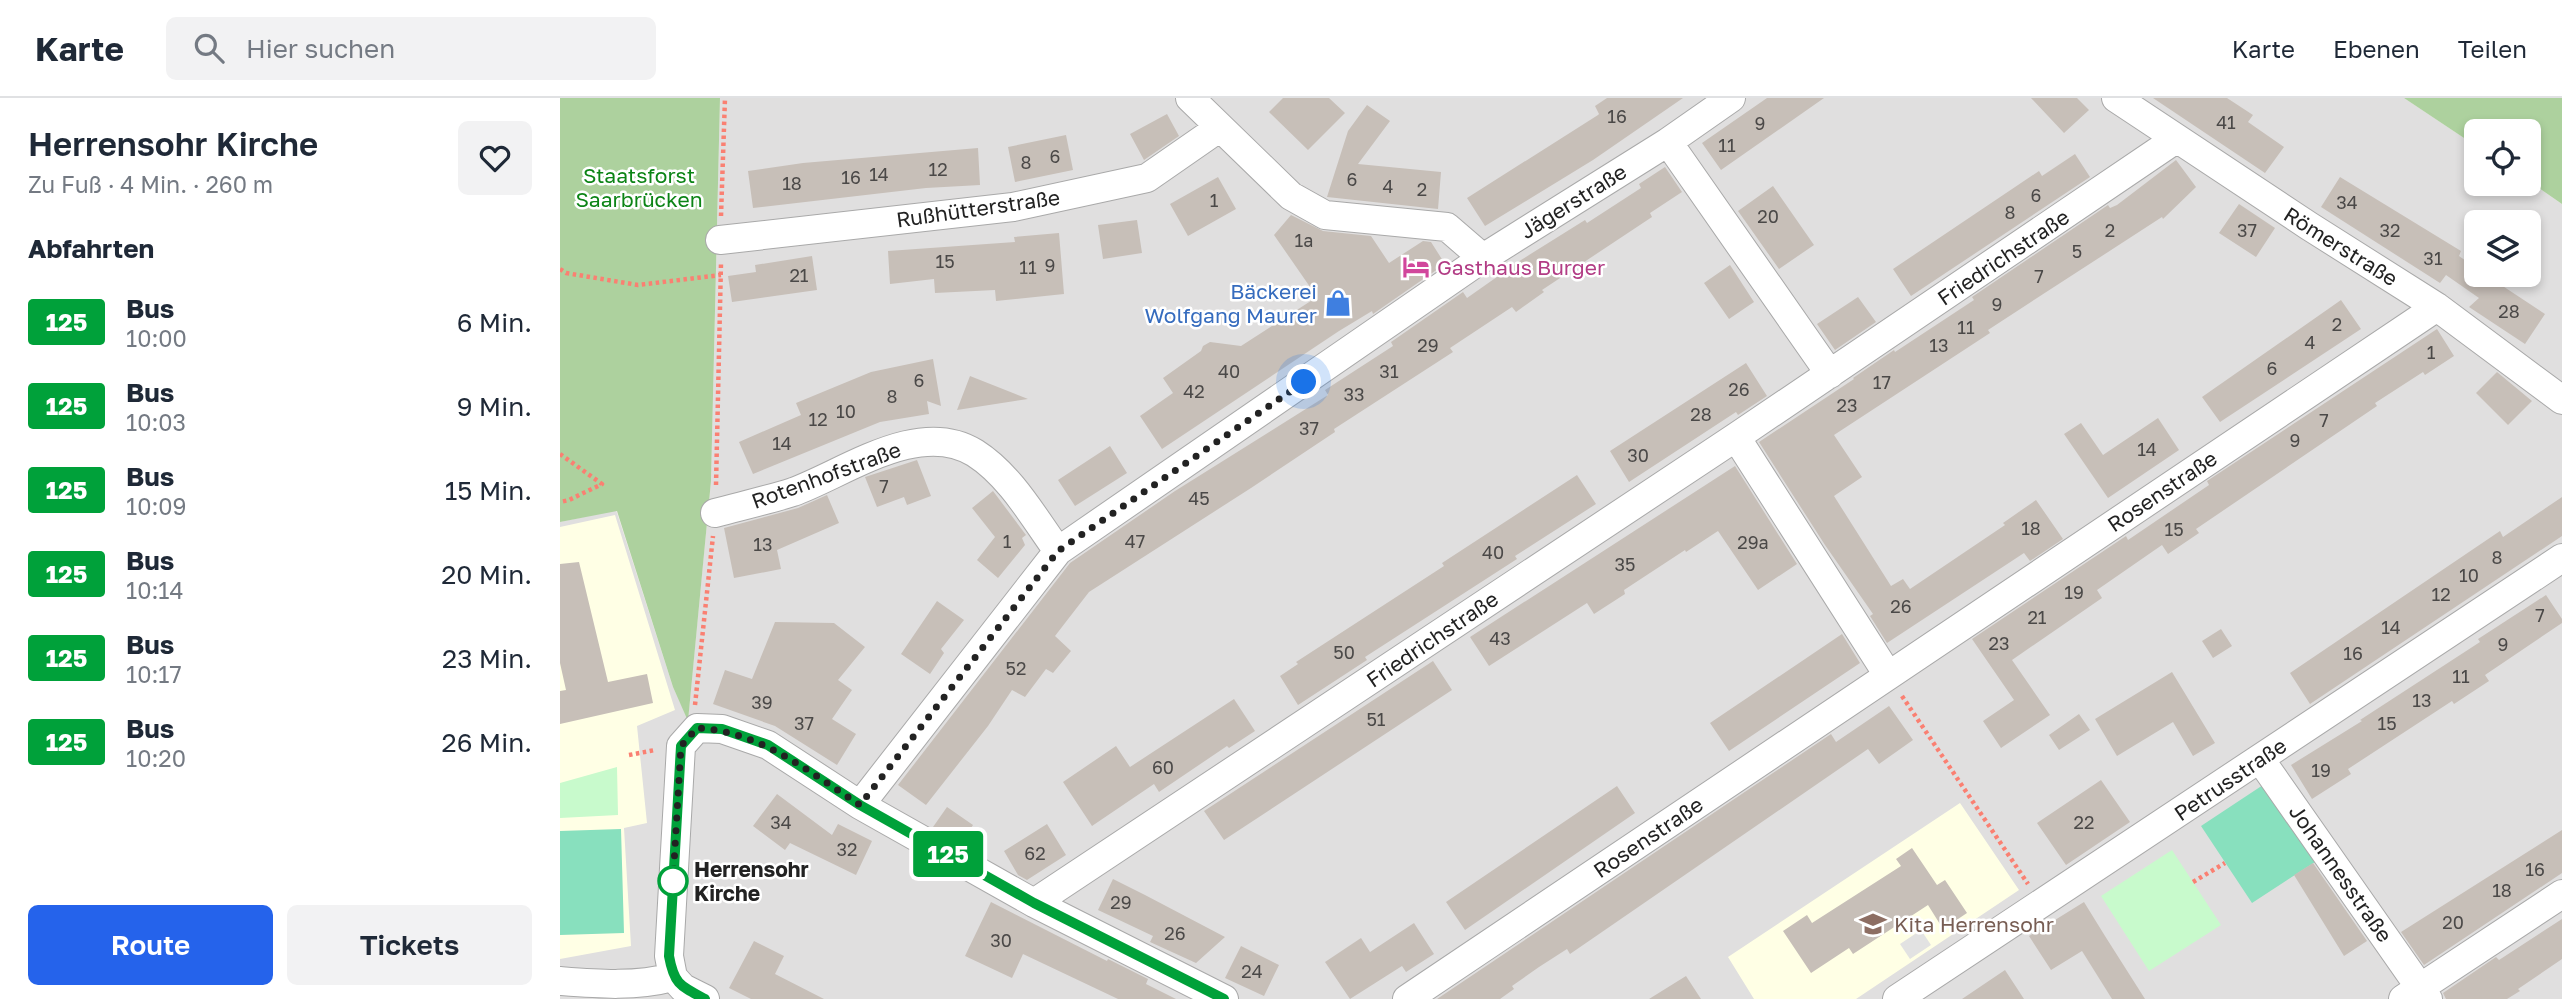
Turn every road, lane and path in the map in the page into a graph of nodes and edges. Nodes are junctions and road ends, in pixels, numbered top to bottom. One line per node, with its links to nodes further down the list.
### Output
1 (725, 98): 8 (path)
2 (1190, 98): 5 (street)
3 (1731, 98): 7 (street, Jägerstraße)
4 (2116, 98): 6 (street, Römerstraße)
5 (1219, 128): 8 (street, Rußhütterstraße); 9 (street)
6 (2176, 139): 12 (street, Römerstraße); 13 (street, Friedrichstraße)
7 (1668, 142): 9 (street, Jägerstraße); 13 (street)
8 (720, 240): 11 (path)
9 (1483, 258): 19 (street, Jägerstraße)
10 (560, 269): 11 (path)
11 (721, 275): 18 (path)
12 (2437, 307): 14 (street, Römerstraße); 21 (street, Rosenstraße)
13 (1830, 374): 15 (street, Friedrichstraße)
14 (2562, 400)
15 (1736, 437): 21 (street); 30 (street, Friedrichstraße)
16 (560, 453): 17 (path)
17 (560, 502)
18 (715, 513): 19 (street, Rotenhofstraße); 22 (path)
19 (1058, 551): 26 (street, Jägerstraße)
20 (2562, 558): 25 (street, Petrusstraße)
21 (1888, 675): 31 (path); 36 (street, Rosenstraße)
22 (696, 703)
23 (642, 752): 24 (path)
24 (629, 755)
25 (2260, 759): 31 (street, Petrusstraße); 34 (street, Johannesstraße)
26 (860, 805): 30 (street); 33 (street)
27 (2225, 863): 28 (path)
28 (2193, 882)
29 (2562, 894): 34 (street, Johannesstraße)
30 (1034, 903): 35 (street)
31 (2042, 905): 37 (street, Petrusstraße)
32 (560, 981): 33 (street)
33 (684, 991)
34 (2417, 995)
35 (1224, 999)
36 (1407, 999)
37 (1898, 999)

